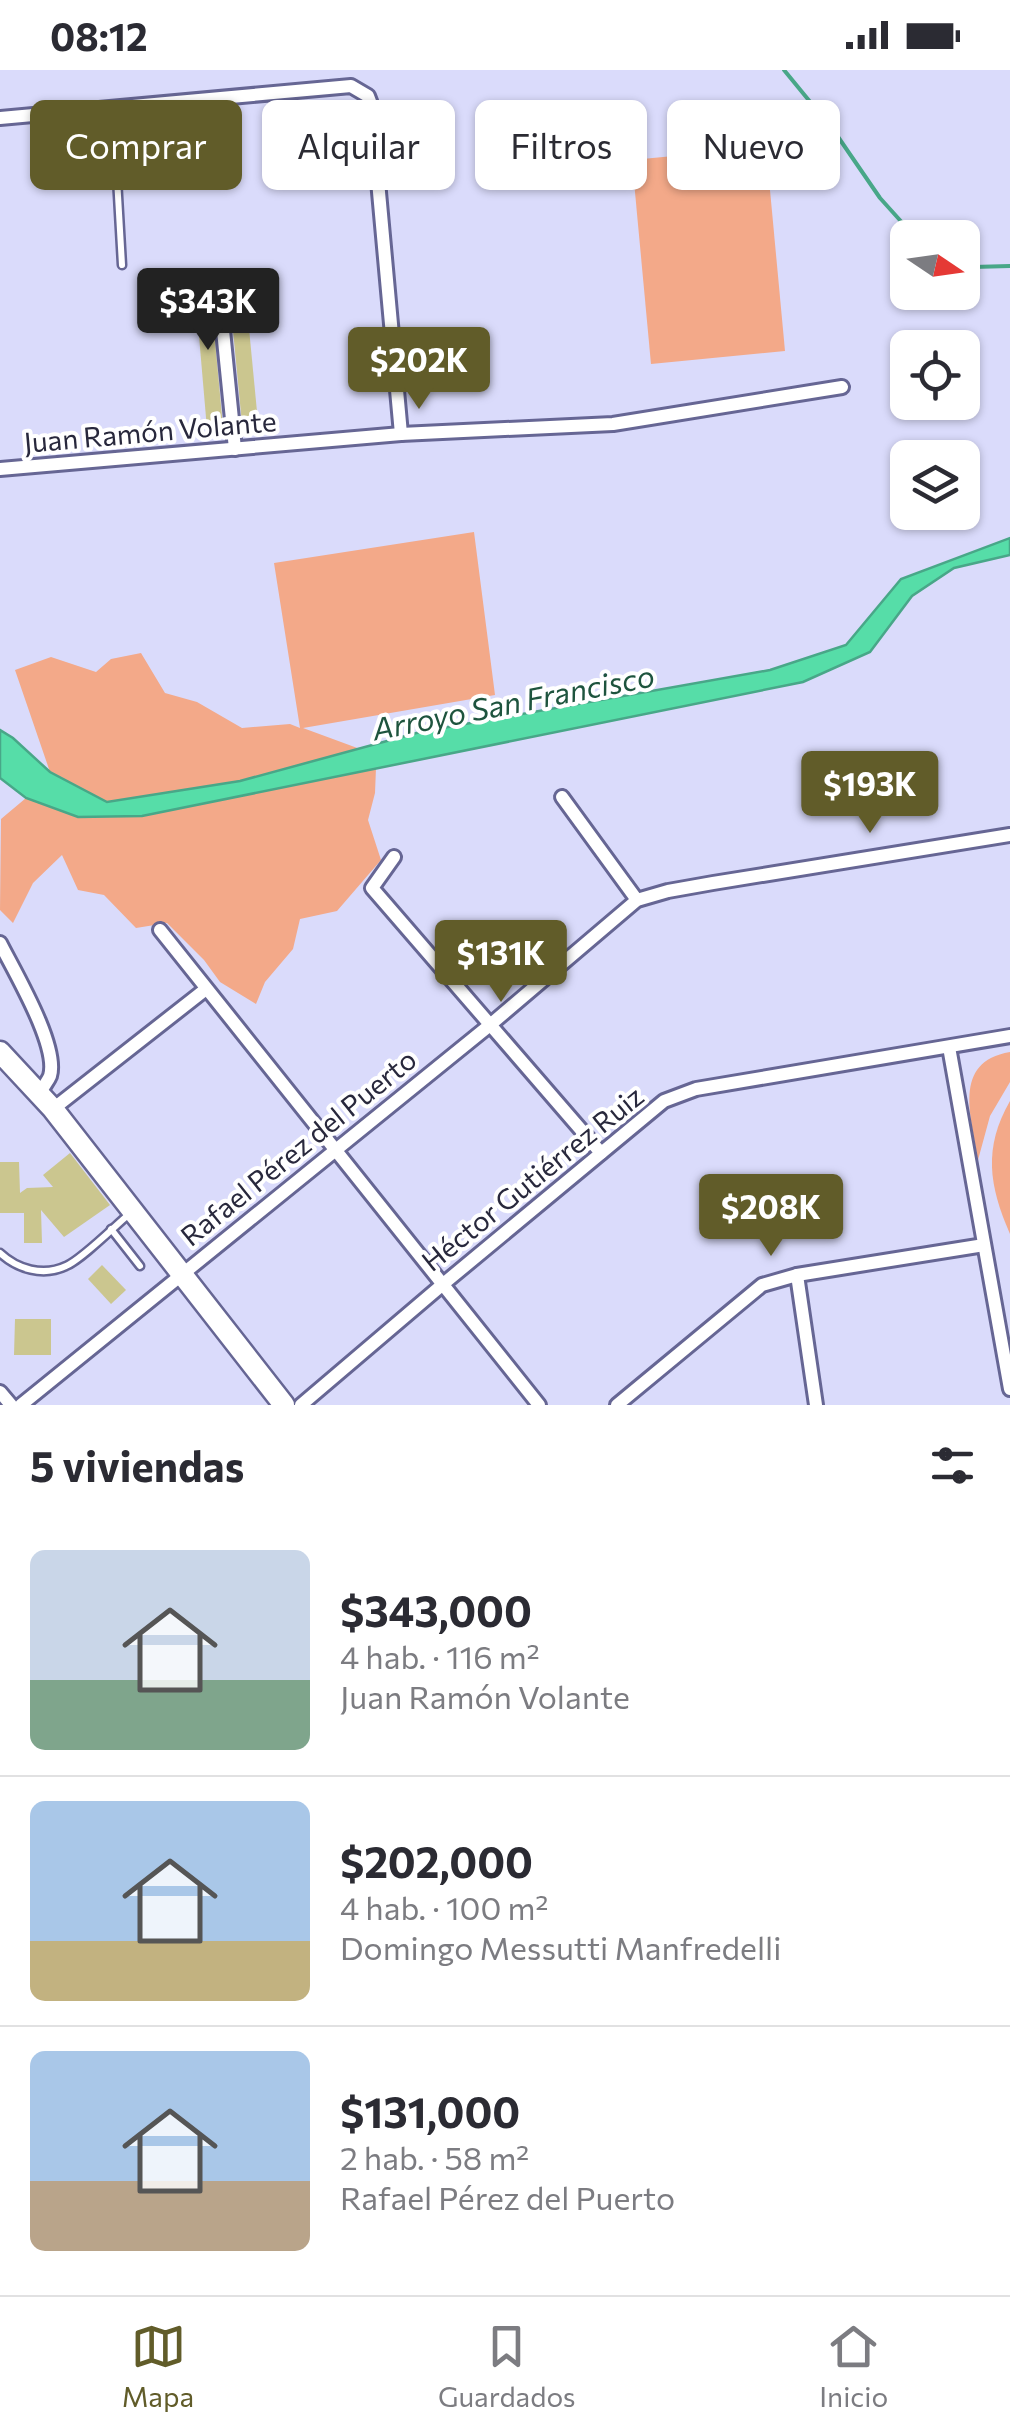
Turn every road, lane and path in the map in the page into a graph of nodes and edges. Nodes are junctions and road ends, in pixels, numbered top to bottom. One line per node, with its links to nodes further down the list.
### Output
1 (199, 100): 8 (street)
2 (30, 115): 3 (street)
3 (0, 118)
4 (117, 190): 5 (lane)
5 (122, 265)
6 (218, 282): 9 (street)
7 (842, 387): 8 (street, Juan Ramón Volante)
8 (401, 434): 9 (street, Juan Ramón Volante)
9 (235, 449): 10 (street, Juan Ramón Volante)
10 (0, 469)
11 (562, 796): 14 (street)
12 (1010, 835): 14 (street, Rafael Pérez del Puerto)
13 (394, 857): 18 (street)
14 (637, 900): 18 (street, Rafael Pérez del Puerto)
15 (160, 930): 17 (street)
16 (0, 943): 23 (street)
17 (206, 989): 24 (street); 25 (street)
18 (490, 1024): 25 (street, Rafael Pérez del Puerto); 26 (street)
19 (0, 1032): 23 (highway)
20 (1010, 1036): 21 (street, Héctor Gutiérrez Ruiz)
21 (949, 1047): 26 (street, Héctor Gutiérrez Ruiz); 29 (street)
22 (0, 1052): 24 (highway)
23 (42, 1090): 24 (highway)
24 (52, 1109): 27 (highway)
25 (335, 1150): 32 (street, Rafael Pérez del Puerto); 34 (street)
26 (601, 1154): 34 (street, Héctor Gutiérrez Ruiz)
27 (133, 1211): 28 (lane); 32 (highway)
28 (111, 1229): 30 (lane); 31 (lane)
29 (984, 1244): 33 (street); 35 (street)
30 (0, 1254)
31 (140, 1266)
32 (182, 1274): 38 (street, Rafael Pérez del Puerto); 39 (highway)
33 (797, 1276): 42 (street); 43 (street)
34 (442, 1284): 40 (street, Héctor Gutiérrez Ruiz); 41 (street)
35 (1010, 1390)
36 (0, 1392): 37 (street)
37 (10, 1405)
38 (21, 1405)
39 (284, 1405)
40 (301, 1405)
41 (539, 1405)
42 (616, 1405)
43 (816, 1405)

